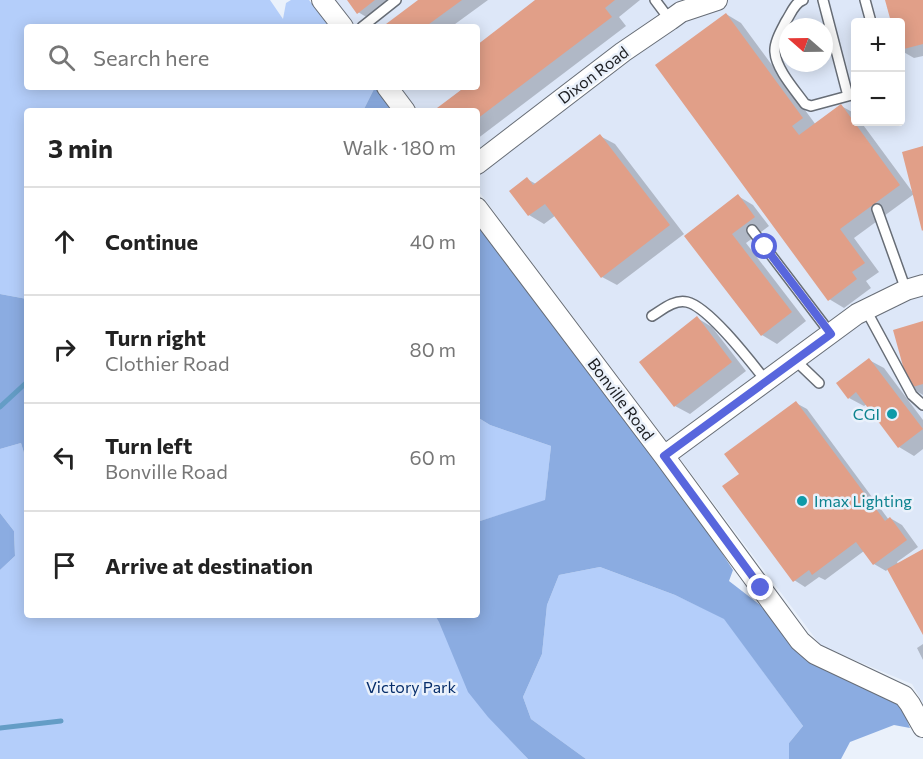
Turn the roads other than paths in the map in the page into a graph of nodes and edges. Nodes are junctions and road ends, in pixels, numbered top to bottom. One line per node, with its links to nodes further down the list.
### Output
1 (322, 0): 10 (street)
2 (396, 0): 11 (lane)
3 (655, 0): 9 (lane)
4 (717, 0): 9 (street, Dixon Road)
5 (803, 0): 13 (lane)
6 (824, 0): 13 (lane)
7 (865, 0): 8 (lane)
8 (870, 18)
9 (670, 20): 15 (street, Dixon Road)
10 (341, 24)
11 (366, 24)
12 (389, 90): 14 (street)
13 (851, 95)
14 (403, 108)
15 (480, 162)
16 (877, 209): 19 (lane)
17 (480, 212): 27 (street, Bonville Road)
18 (752, 230): 22 (lane)
19 (914, 287): 20 (street)
20 (866, 310): 22 (street); 26 (lane)
21 (652, 316): 24 (lane)
22 (831, 334): 23 (street)
23 (795, 360): 24 (street); 25 (lane)
24 (766, 381): 27 (street)
25 (819, 382)
26 (923, 405)
27 (664, 456): 28 (street, Bonville Road)
28 (923, 727)

